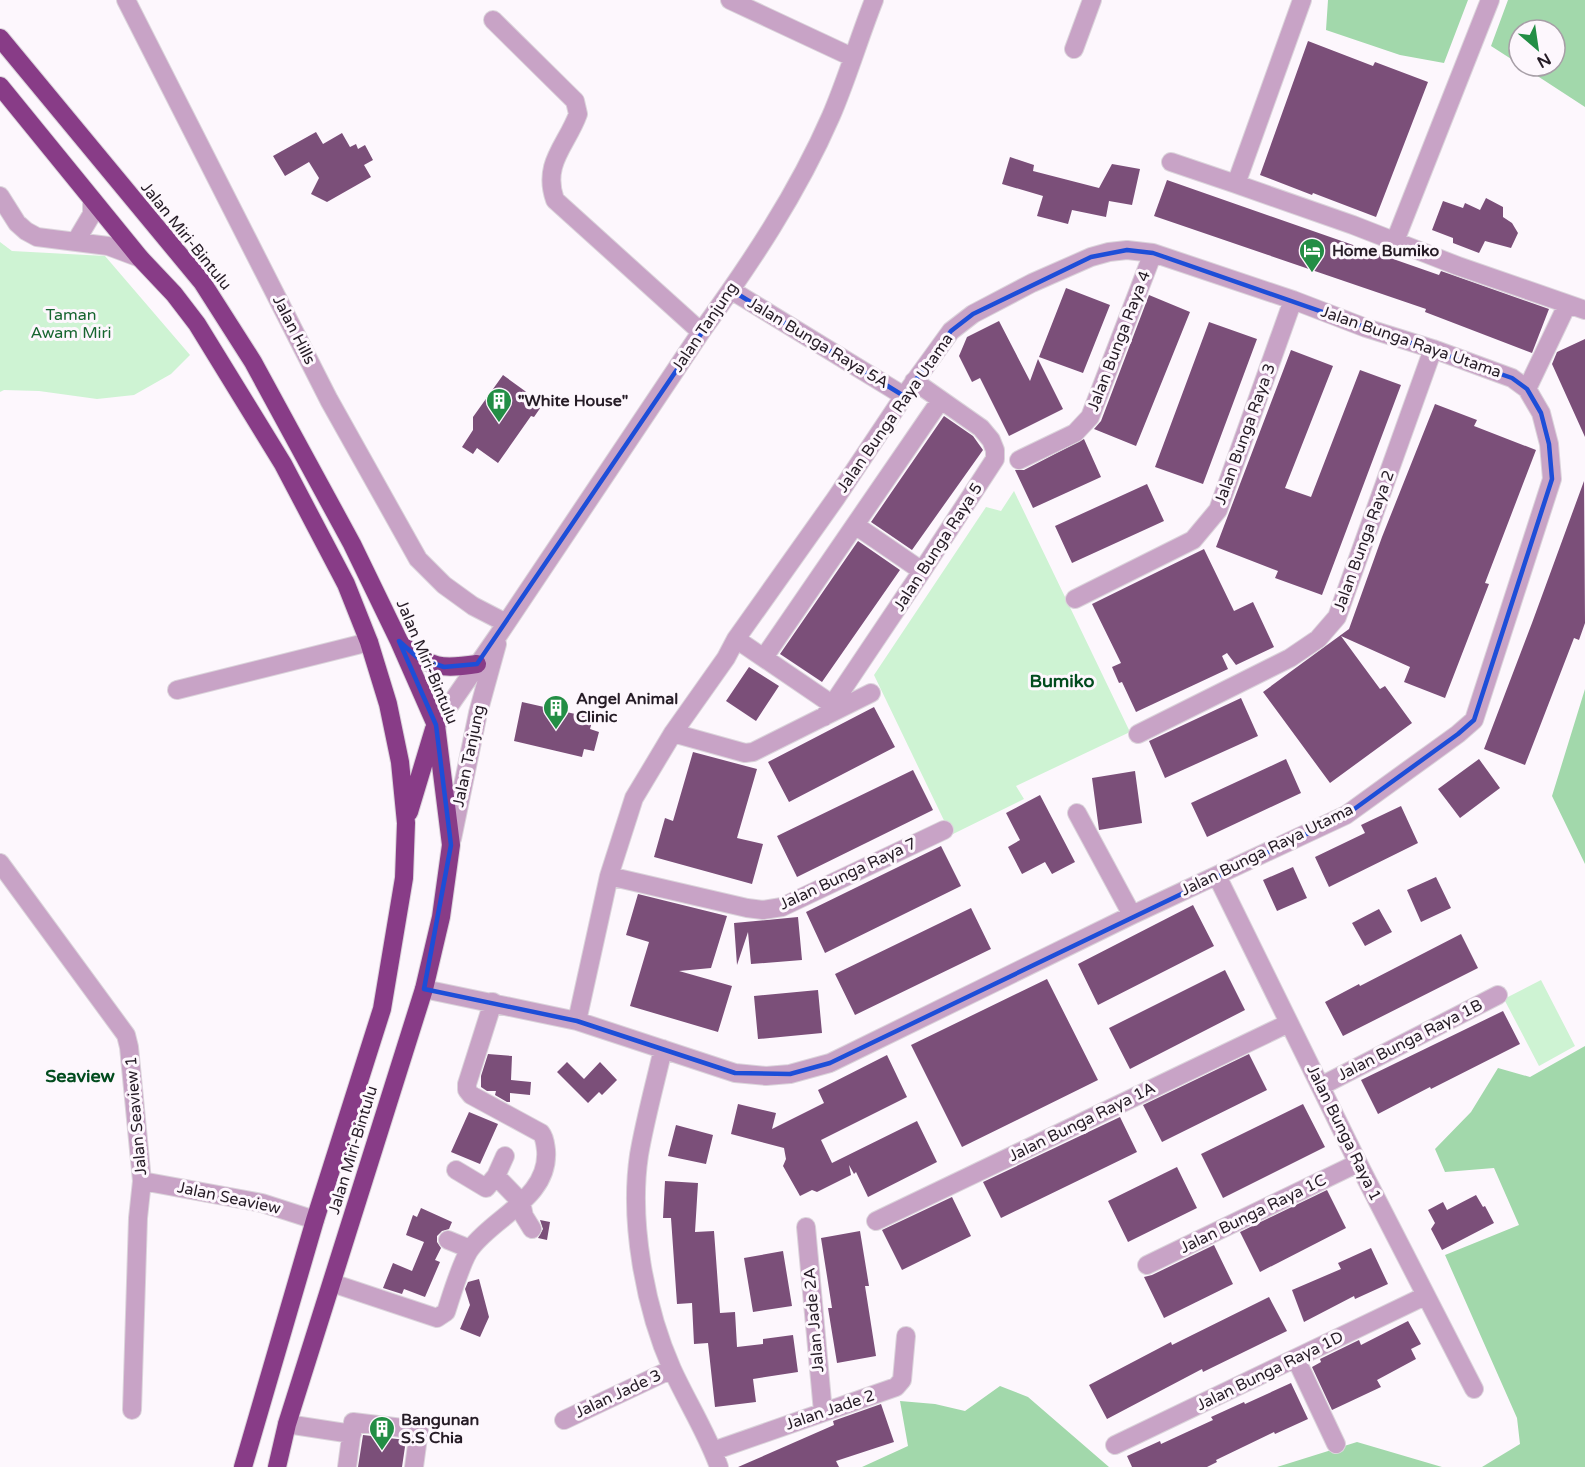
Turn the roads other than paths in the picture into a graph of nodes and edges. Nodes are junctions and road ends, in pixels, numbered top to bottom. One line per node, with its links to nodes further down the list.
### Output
1 (126, 0): 33 (street, Jalan Hills)
2 (730, 0): 10 (street)
3 (874, 0): 10 (street, Jalan Tanjung)
4 (1092, 0): 9 (street)
5 (1302, 0): 13 (street)
6 (1490, 0): 17 (street)
7 (493, 20): 24 (street)
8 (0, 38): 35 (highway, Jalan Miri-Bintulu)
9 (1074, 49)
10 (852, 57): 20 (street, Jalan Tanjung)
11 (0, 86): 15 (highway, Jalan Miri-Bintulu)
12 (1171, 162): 13 (street)
13 (1236, 184): 17 (street)
14 (0, 196): 16 (street)
15 (92, 199): 16 (street); 19 (highway, Jalan Miri-Bintulu)
16 (76, 241): 19 (street)
17 (1395, 241): 22 (street)
18 (1153, 253): 21 (street, Jalan Bunga Raya Utama); 26 (street, Jalan Bunga Raya Utama); 29 (street, Jalan Bunga Raya 4)
19 (140, 258): 36 (highway, Jalan Miri-Bintulu)
20 (731, 290): 24 (street, Jalan Tanjung); 26 (street, Jalan Bunga Raya 5A)
21 (1293, 300): 25 (street, Jalan Bunga Raya Utama); 32 (street, Jalan Bunga Raya 3)
22 (1567, 305): 23 (street); 27 (street)
23 (1585, 310)
24 (701, 332): 33 (street, Jalan Tanjung)
25 (1433, 349): 27 (street, Jalan Bunga Raya Utama); 44 (street, Jalan Bunga Raya 2)
26 (909, 388): 28 (street, Jalan Bunga Raya 5); 34 (street, Jalan Bunga Raya Utama)
27 (1527, 389): 51 (street, Jalan Bunga Raya Utama)
28 (940, 401): 30 (street); 31 (street, Jalan Bunga Raya 5)
29 (1019, 460)
30 (855, 525): 31 (street); 37 (street)
31 (922, 571): 41 (street, Jalan Bunga Raya 5)
32 (1075, 599)
33 (503, 628): 38 (street, Jalan Tanjung); 48 (street, Jalan Tanjung)
34 (736, 639): 37 (street); 43 (street, Jalan Bunga Raya Utama)
35 (399, 641): 38 (highway); 42 (highway, Jalan Miri-Bintulu)
36 (369, 642): 39 (street); 46 (highway, Jalan Miri-Bintulu)
37 (765, 656): 41 (street)
38 (477, 664): 42 (street, Jalan Tanjung)
39 (177, 690)
40 (871, 693): 41 (street)
41 (828, 711): 43 (street)
42 (436, 725): 46 (highway); 48 (highway, Jalan Miri-Bintulu)
43 (673, 733): 50 (street, Jalan Bunga Raya Utama)
44 (1138, 734)
45 (1077, 813): 52 (street)
46 (406, 823): 66 (highway, Jalan Miri-Bintulu)
47 (944, 830): 50 (street, Jalan Bunga Raya 7)
48 (451, 845): 53 (highway, Jalan Miri-Bintulu)
49 (0, 863): 64 (street, Jalan Seaview 1)
50 (609, 876): 56 (street, Jalan Bunga Raya Utama)
51 (1217, 876): 52 (street, Jalan Bunga Raya Utama); 57 (street, Jalan Bunga Raya 1)
52 (1131, 915): 58 (street, Jalan Bunga Raya Utama)
53 (424, 989): 55 (street, Jalan Bunga Raya Utama); 73 (highway, Jalan Miri-Bintulu)
54 (1498, 994): 59 (street, Jalan Bunga Raya 1B)
55 (493, 1002): 56 (street, Jalan Bunga Raya Utama); 65 (street)
56 (577, 1021): 58 (street, Jalan Bunga Raya Utama)
57 (1289, 1023): 59 (street, Jalan Bunga Raya 1); 67 (street, Jalan Bunga Raya 1A)
58 (663, 1049): 77 (street)
59 (1321, 1086): 61 (street, Jalan Bunga Raya 1)
60 (505, 1156): 63 (street)
61 (1358, 1163): 72 (street, Jalan Bunga Raya 1C); 74 (street, Jalan Bunga Raya 1)
62 (456, 1170): 63 (street)
63 (496, 1176): 65 (street)
64 (142, 1181): 66 (street, Jalan Seaview); 79 (street, Jalan Seaview 1)
65 (520, 1202): 69 (street); 71 (street)
66 (315, 1220): 87 (highway, Jalan Miri-Bintulu)
67 (876, 1221)
68 (806, 1227): 80 (street, Jalan Jade 2A)
69 (532, 1229)
70 (448, 1240): 71 (street)
71 (470, 1249): 73 (street)
72 (1147, 1265)
73 (332, 1283): 82 (highway, Jalan Miri-Bintulu)
74 (1425, 1296): 76 (street, Jalan Bunga Raya 1D); 78 (street, Jalan Bunga Raya 1)
75 (906, 1336): 80 (street, Jalan Jade 2)
76 (1296, 1359): 84 (street); 85 (street, Jalan Bunga Raya 1D)
77 (672, 1369): 81 (street, Jalan Jade 3); 86 (street)
78 (1474, 1389)
79 (132, 1410)
80 (823, 1412): 86 (street, Jalan Jade 2)
81 (564, 1420)
82 (287, 1424): 83 (street); 88 (highway, Jalan Miri-Bintulu)
83 (352, 1434): 89 (street); 90 (street)
84 (1336, 1444)
85 (1115, 1445)
86 (716, 1459)
87 (243, 1467)
88 (277, 1467)
89 (347, 1467)
90 (414, 1467)

